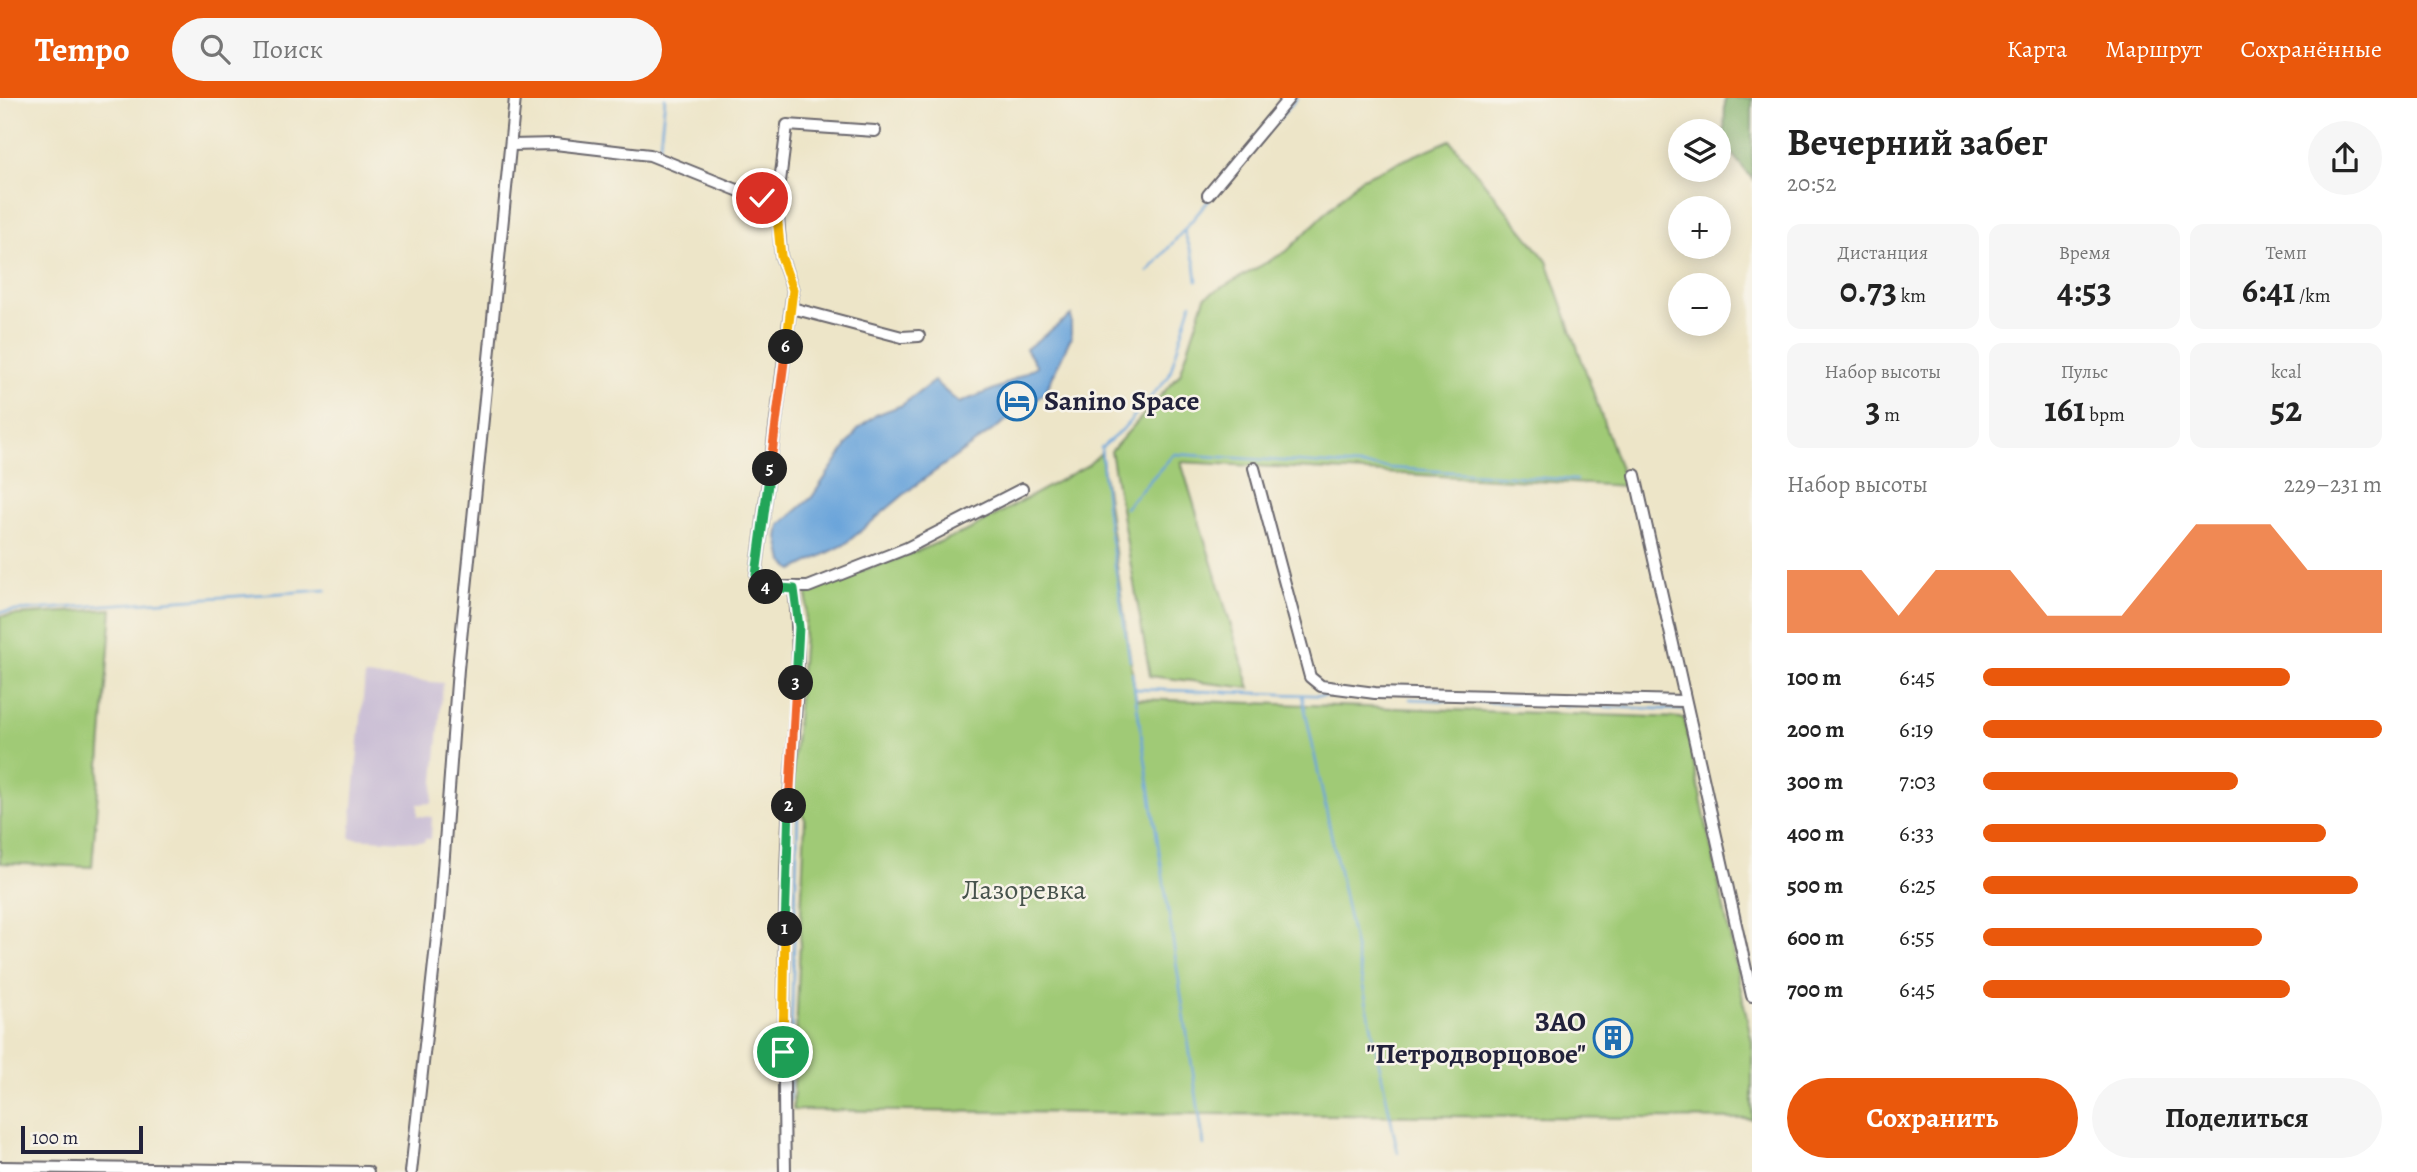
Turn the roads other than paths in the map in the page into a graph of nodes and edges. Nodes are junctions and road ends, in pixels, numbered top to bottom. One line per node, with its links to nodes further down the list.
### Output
1 (515, 98): 4 (street)
2 (1289, 98): 5 (street)
3 (875, 131): 6 (street)
4 (511, 145): 6 (street); 18 (street)
5 (1208, 195)
6 (777, 206): 7 (street)
7 (792, 308): 8 (street); 12 (street)
8 (919, 336)
9 (1254, 468): 13 (street)
10 (1635, 475): 13 (street)
11 (1022, 489): 12 (street)
12 (794, 589): 19 (street)
13 (1684, 701): 14 (street)
14 (1752, 996)
15 (0, 1167): 16 (street)
16 (339, 1172): 17 (street)
17 (368, 1172)
18 (411, 1172)
19 (785, 1172)

